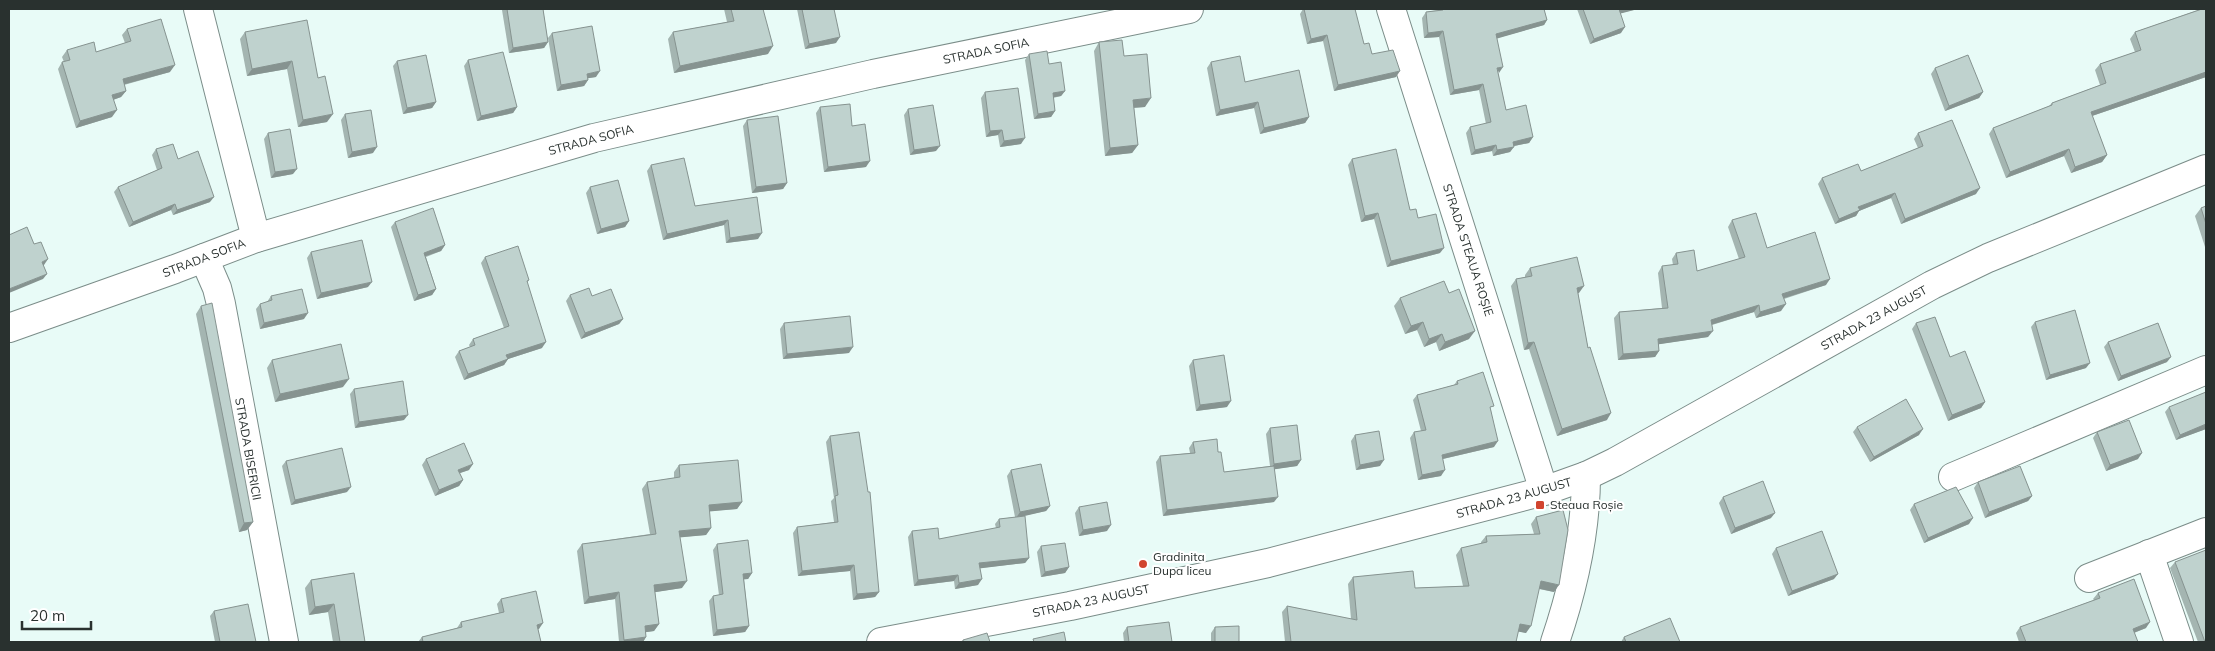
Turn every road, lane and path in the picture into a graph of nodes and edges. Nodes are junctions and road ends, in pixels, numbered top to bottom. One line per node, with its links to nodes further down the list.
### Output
1 (198, 9): 5 (street)
2 (1189, 9): 5 (street, STRADA SOFIA)
3 (1391, 9): 11 (street, STRADA STEAUA ROȘIE)
4 (2206, 169): 9 (street, STRADA 23 AUGUST)
5 (256, 238): 6 (street, STRADA SOFIA)
6 (204, 258): 7 (street, STRADA SOFIA); 15 (street, STRADA BISERICII)
7 (9, 328)
8 (2206, 370): 10 (street)
9 (1586, 476): 11 (street, STRADA 23 AUGUST); 17 (street)
10 (1953, 477)
11 (1544, 491): 16 (street, STRADA 23 AUGUST)
12 (2206, 532): 13 (street)
13 (2149, 554): 14 (street); 18 (street)
14 (2089, 578)
15 (284, 642)
16 (881, 642)
17 (1555, 642)
18 (2179, 642)

